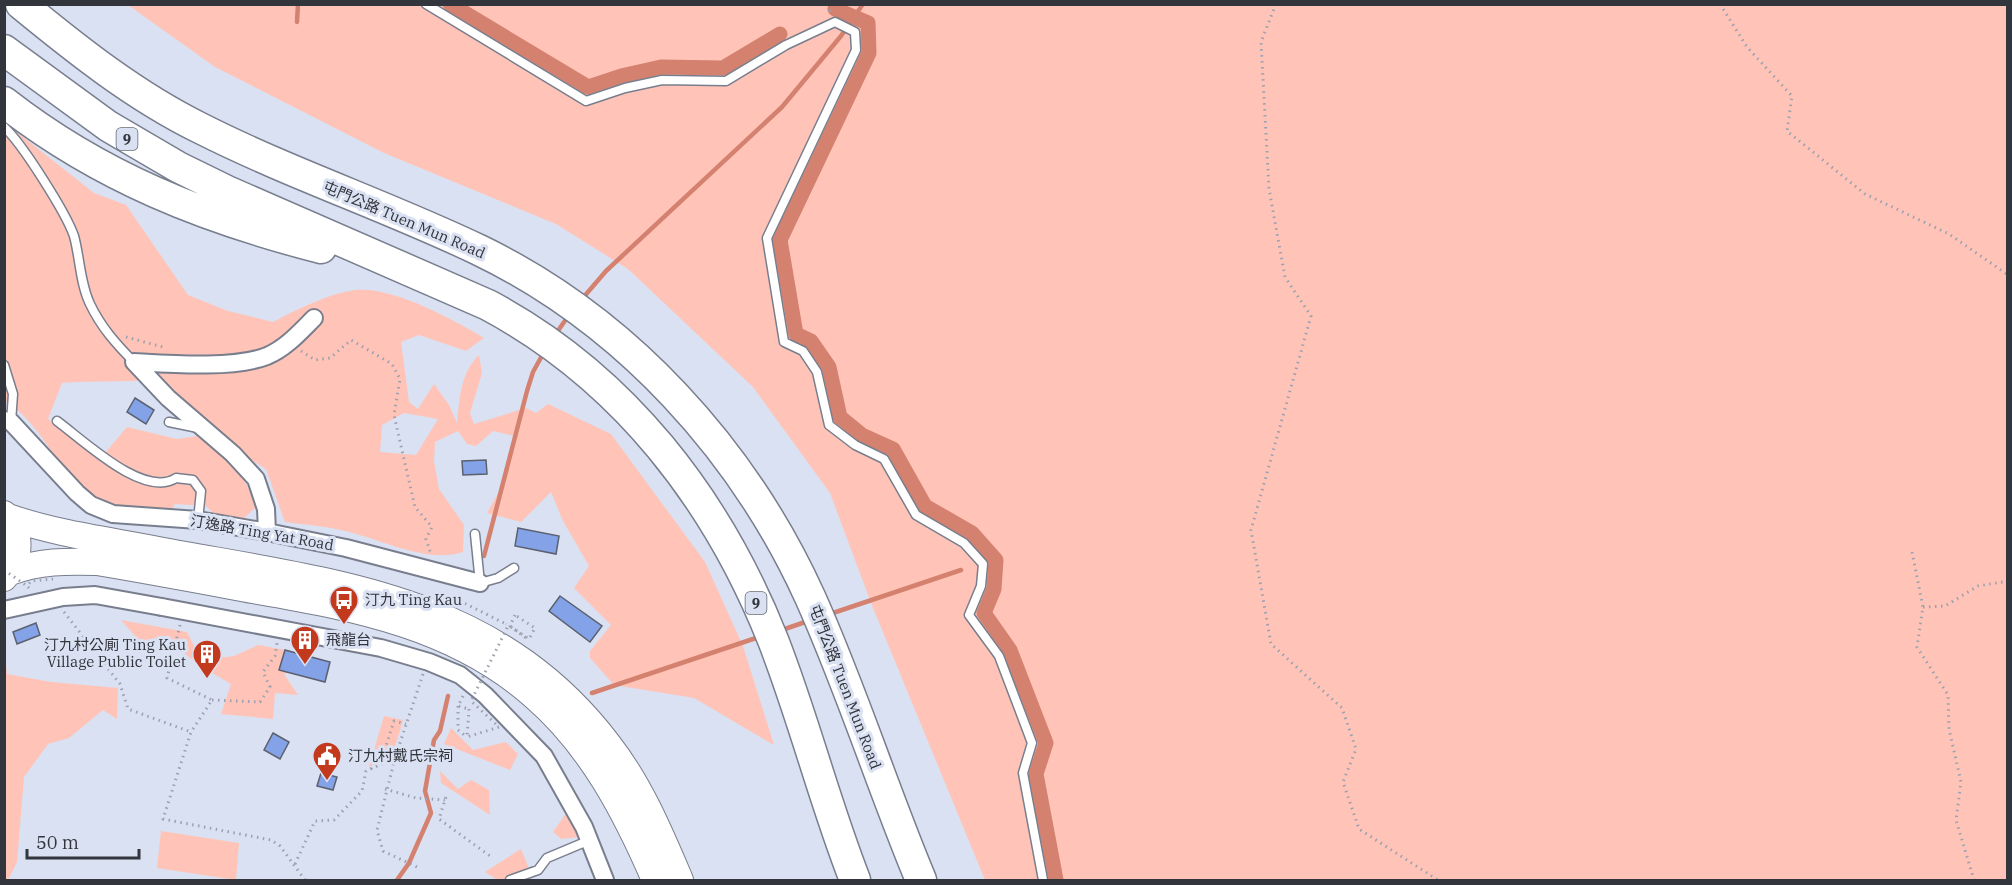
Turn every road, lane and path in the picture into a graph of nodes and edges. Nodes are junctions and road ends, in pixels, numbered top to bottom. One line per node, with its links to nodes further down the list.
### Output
1 (21, 4): 58 (highway, 屯門公路 Tuen Mun Road)
2 (426, 4): 59 (lane)
3 (1276, 4): 60 (path)
4 (1720, 4): 9 (path)
5 (4, 50): 8 (highway, 9)
6 (4, 102): 8 (highway)
7 (4, 127): 14 (lane)
8 (303, 234): 57 (highway, 9)
9 (2007, 275)
10 (314, 318): 12 (street)
11 (121, 336): 13 (path)
12 (282, 346): 14 (street); 29 (path)
13 (164, 347)
14 (134, 363): 19 (street)
15 (4, 365): 16 (lane)
16 (8, 421): 21 (street, 汀逸路 Ting Yat Road)
17 (57, 422): 21 (lane)
18 (169, 422): 19 (lane)
19 (204, 430): 22 (street)
20 (6, 516): 26 (main road); 56 (main road)
21 (198, 520): 22 (street, 汀逸路 Ting Yat Road)
22 (267, 532): 29 (street, 汀逸路 Ting Yat Road)
23 (475, 534): 30 (lane)
24 (1912, 552): 32 (path)
25 (514, 568): 30 (lane)
26 (6, 573): 27 (path, bridge); 55 (main road)
27 (53, 579)
28 (2007, 581): 32 (path)
29 (448, 582): 30 (street, 汀逸路 Ting Yat Road); 31 (path)
30 (480, 583)
31 (452, 597)
32 (1923, 607): 61 (path)
33 (4, 610): 38 (street, bridge)
34 (62, 610): 43 (path)
35 (181, 620): 39 (path)
36 (279, 639): 39 (path)
37 (525, 648): 44 (path, bridge)
38 (429, 662): 42 (path); 48 (street)
39 (212, 700): 43 (path)
40 (458, 707): 44 (path)
41 (469, 709): 44 (path, bridge)
42 (406, 724): 45 (path); 46 (path)
43 (191, 732): 50 (path)
44 (467, 737)
45 (395, 758): 46 (path); 47 (path)
46 (371, 769): 50 (path)
47 (385, 789): 49 (path); 51 (path)
48 (590, 840): 53 (lane); 54 (street)
49 (490, 856)
50 (295, 864): 52 (path)
51 (417, 867)
52 (305, 880)
53 (510, 880)
54 (605, 880)
55 (655, 880)
56 (680, 880)
57 (855, 880)
58 (921, 880)
59 (1043, 880)
60 (1438, 880)
61 (1974, 880)

